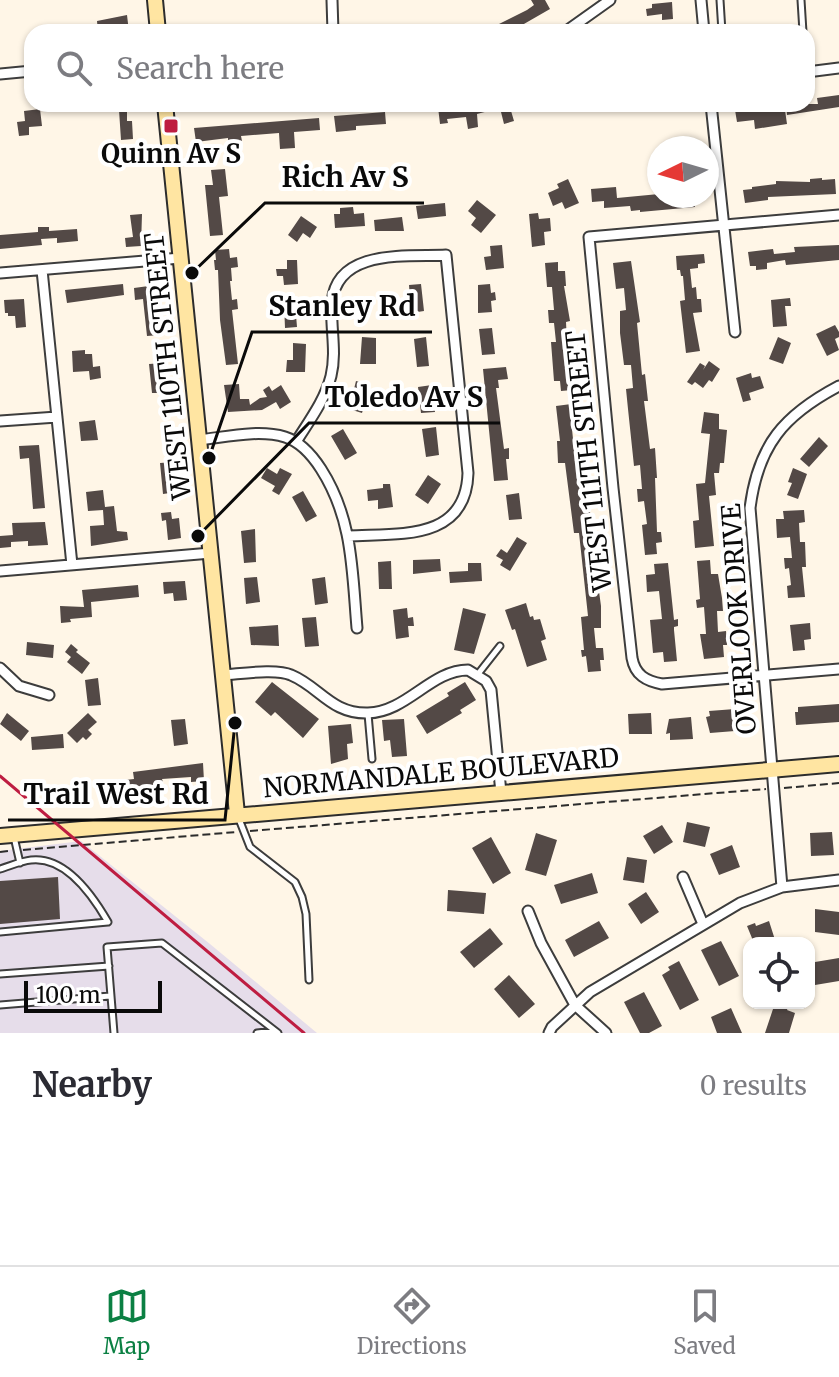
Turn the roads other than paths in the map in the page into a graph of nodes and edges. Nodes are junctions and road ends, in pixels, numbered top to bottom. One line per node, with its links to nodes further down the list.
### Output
1 (155, 0): 7 (street)
2 (332, 0): 8 (street)
3 (610, 0): 9 (street)
4 (701, 0): 10 (street)
5 (720, 0): 11 (lane)
6 (801, 0): 12 (lane)
7 (157, 24)
8 (333, 24)
9 (576, 24)
10 (703, 24)
11 (722, 24)
12 (802, 24)
13 (839, 68): 14 (street)
14 (815, 71)
15 (24, 72): 16 (street)
16 (0, 74)
17 (166, 112): 21 (street, WEST 110TH STREET)
18 (712, 112): 20 (street)
19 (839, 215): 20 (street)
20 (724, 225): 24 (street); 40 (street, WEST 111TH STREET)
21 (181, 258): 22 (street); 28 (street, WEST 110TH STREET)
22 (42, 270): 23 (street); 26 (street)
23 (0, 273)
24 (735, 332)
25 (839, 386): 40 (street, OVERLOOK DRIVE)
26 (57, 417): 27 (street); 32 (street)
27 (0, 421)
28 (199, 440): 29 (street); 31 (street, WEST 110TH STREET)
29 (296, 442): 30 (street); 30 (street)
30 (348, 536): 34 (street)
31 (211, 553): 32 (street); 39 (street, WEST 110TH STREET)
32 (72, 565): 33 (street)
33 (0, 571)
34 (357, 628)
35 (500, 646): 38 (lane)
36 (0, 668): 41 (street)
37 (839, 669): 40 (street)
38 (478, 674): 42 (street); 46 (street)
39 (223, 675): 42 (street); 47 (street, WEST 110TH STREET)
40 (764, 676): 45 (street, OVERLOOK DRIVE)
41 (49, 695)
42 (368, 713): 43 (lane)
43 (372, 759)
44 (839, 764): 45 (street, NORMANDALE BOULEVARD)
45 (772, 769): 46 (street, NORMANDALE BOULEVARD); 53 (street, OVERLOOK DRIVE)
46 (501, 793): 47 (street, NORMANDALE BOULEVARD)
47 (237, 814): 48 (street, NORMANDALE BOULEVARD); 59 (lane)
48 (7, 836): 49 (lane)
49 (20, 863): 50 (lane); 56 (lane)
50 (0, 869)
51 (683, 877): 55 (street)
52 (839, 880): 53 (street)
53 (782, 887): 55 (street)
54 (528, 911): 62 (street)
55 (703, 924): 62 (street)
56 (0, 932)
57 (109, 966): 58 (lane); 60 (lane); 63 (lane)
58 (0, 974)
59 (309, 980)
60 (110, 996): 61 (lane); 64 (lane)
61 (0, 1005)
62 (575, 1005): 66 (street); 67 (street)
63 (276, 1032): 65 (lane)
64 (114, 1033)
65 (257, 1033)
66 (549, 1033)
67 (606, 1033)

